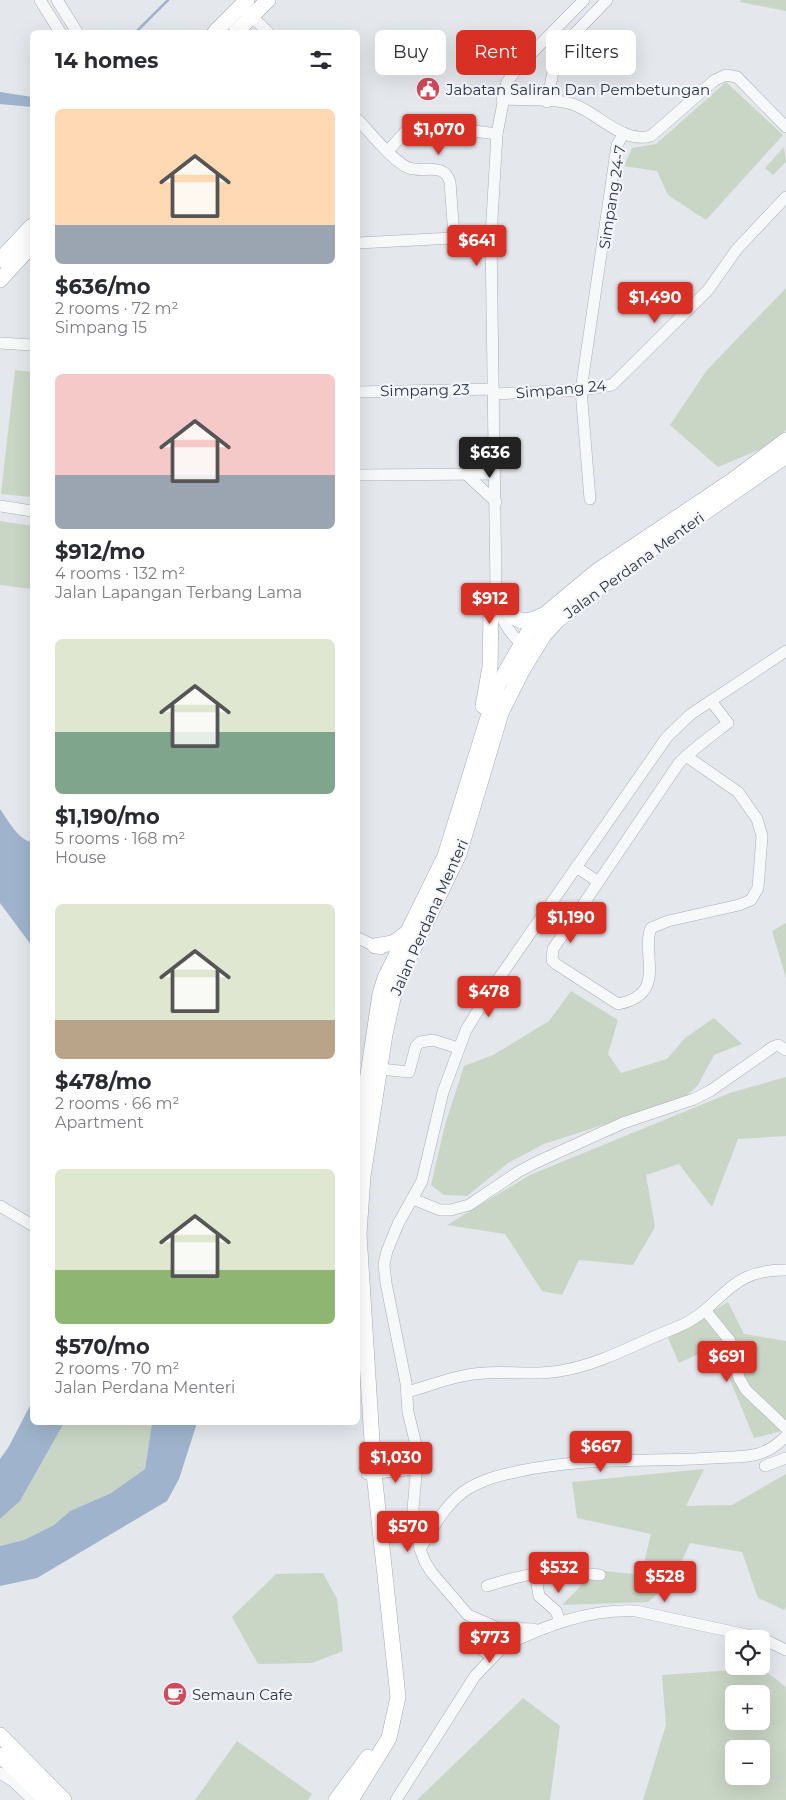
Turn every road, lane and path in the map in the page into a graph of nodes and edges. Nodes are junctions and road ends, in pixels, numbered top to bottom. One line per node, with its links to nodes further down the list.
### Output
1 (40, 0): 7 (street)
2 (57, 0): 8 (street)
3 (268, 0): 6 (main road)
4 (584, 0): 13 (street)
5 (607, 0): 14 (street)
6 (247, 8): 9 (main road); 10 (main road); 11 (main road); 12 (street)
7 (59, 30)
8 (76, 30)
9 (218, 30)
10 (226, 30)
11 (237, 30)
12 (266, 30)
13 (502, 99): 14 (street); 18 (street)
14 (547, 102): 17 (street)
15 (360, 122): 19 (street)
16 (786, 127): 17 (street)
17 (624, 133): 30 (street, Simpang 24-7)
18 (497, 134): 19 (street); 23 (street)
19 (388, 151): 22 (street)
20 (786, 197): 30 (street, Simpang 24)
21 (30, 228): 26 (main road)
22 (454, 236): 23 (street); 24 (street)
23 (490, 236): 32 (street)
24 (360, 243)
25 (30, 246): 27 (main road)
26 (0, 260)
27 (0, 280)
28 (0, 343): 29 (street)
29 (30, 346)
30 (581, 390): 32 (street, Simpang 24); 38 (street, Simpang 24-7)
31 (360, 392): 32 (street, Simpang 23)
32 (493, 392): 37 (street)
33 (786, 440): 43 (main road, Jalan Perdana Menteri)
34 (786, 456): 44 (main road, Jalan Perdana Menteri)
35 (360, 474): 36 (street)
36 (466, 474): 37 (street); 39 (street)
37 (495, 474): 39 (street)
38 (590, 499)
39 (496, 502): 42 (street)
40 (0, 506): 41 (street)
41 (30, 511)
42 (496, 589): 43 (main road); 44 (street); 47 (main road)
43 (544, 615): 44 (main road, Jalan Perdana Menteri)
44 (527, 648): 47 (main road, Jalan Perdana Menteri); 54 (main road, Jalan Perdana Menteri)
45 (786, 651): 46 (street)
46 (711, 701): 48 (street); 49 (street)
47 (476, 752): 51 (main road, Jalan Perdana Menteri)
48 (686, 756): 50 (street); 50 (street)
49 (576, 867): 50 (street); 56 (street)
50 (597, 881)
51 (408, 932): 53 (main road); 54 (main road, Jalan Perdana Menteri)
52 (360, 939): 53 (street)
53 (375, 946): 54 (street); 55 (main road)
54 (402, 958): 55 (main road, Jalan Perdana Menteri); 58 (main road, Jalan Perdana Menteri)
55 (385, 978): 59 (main road, Jalan Perdana Menteri)
56 (458, 1048): 58 (street); 60 (street)
57 (786, 1050): 60 (street)
58 (380, 1069): 72 (main road, Jalan Perdana Menteri)
59 (360, 1127)
60 (413, 1199): 66 (street)
61 (0, 1206): 62 (street)
62 (30, 1224)
63 (786, 1270): 64 (street)
64 (705, 1310): 66 (street); 67 (street)
65 (360, 1380): 72 (main road, Jalan Perdana Menteri)
66 (407, 1392): 70 (street)
67 (786, 1428)
68 (786, 1436): 73 (street)
69 (786, 1458): 71 (street)
70 (417, 1464): 72 (street); 73 (street)
71 (765, 1466)
72 (370, 1469): 91 (main road, Jalan Perdana Menteri); 92 (main road, Jalan Perdana Menteri)
73 (420, 1549): 77 (street)
74 (535, 1572): 75 (street); 76 (street); 78 (street)
75 (600, 1575)
76 (487, 1586)
77 (468, 1615): 79 (street); 81 (street)
78 (560, 1622): 80 (street); 83 (street)
79 (495, 1627): 80 (street); 81 (street); 82 (street)
80 (538, 1629): 82 (street)
81 (477, 1643): 82 (street); 84 (street)
82 (501, 1649): 84 (street)
83 (786, 1650)
84 (475, 1676): 93 (street)
85 (0, 1735): 90 (main road)
86 (0, 1755): 89 (main road)
87 (0, 1773): 88 (street)
88 (33, 1800)
89 (47, 1800)
90 (64, 1800)
91 (336, 1800)
92 (351, 1800)
93 (396, 1800)

